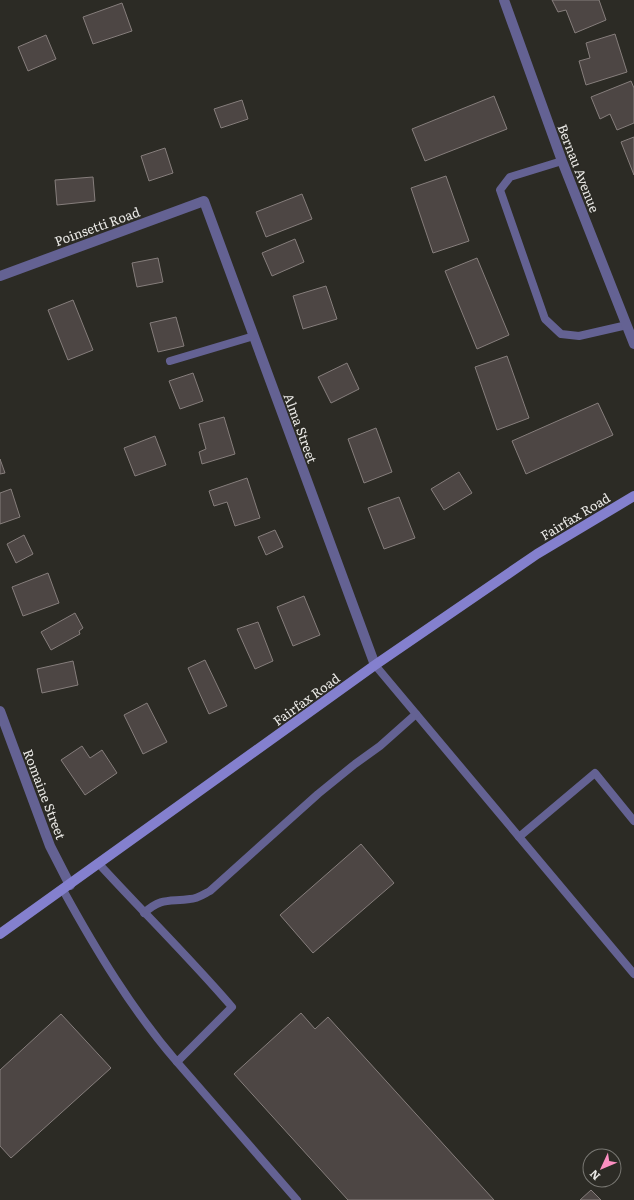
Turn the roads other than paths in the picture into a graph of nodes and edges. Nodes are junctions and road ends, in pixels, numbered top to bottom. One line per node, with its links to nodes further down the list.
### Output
1 (504, 0): 2 (street, Bernau Avenue)
2 (562, 161): 5 (street, Bernau Avenue); 5 (lane)
3 (204, 201): 4 (street, Poinsetti Road); 6 (street, Alma Street)
4 (0, 276)
5 (627, 325): 7 (street, Bernau Avenue)
6 (254, 336): 8 (lane); 10 (street, Alma Street)
7 (634, 344)
8 (170, 361)
9 (634, 496): 10 (street, Fairfax Road)
10 (375, 665): 12 (lane); 15 (street, Fairfax Road)
11 (0, 712): 16 (street, Romaine Street)
12 (416, 714): 14 (lane); 17 (lane)
13 (634, 821): 14 (lane)
14 (519, 837): 19 (lane)
15 (99, 864): 16 (street, Fairfax Road); 17 (lane)
16 (67, 887): 18 (street, Fairfax Road); 20 (lane)
17 (144, 913): 20 (lane)
18 (0, 934)
19 (634, 974)
20 (177, 1062): 21 (lane)
21 (298, 1200)

